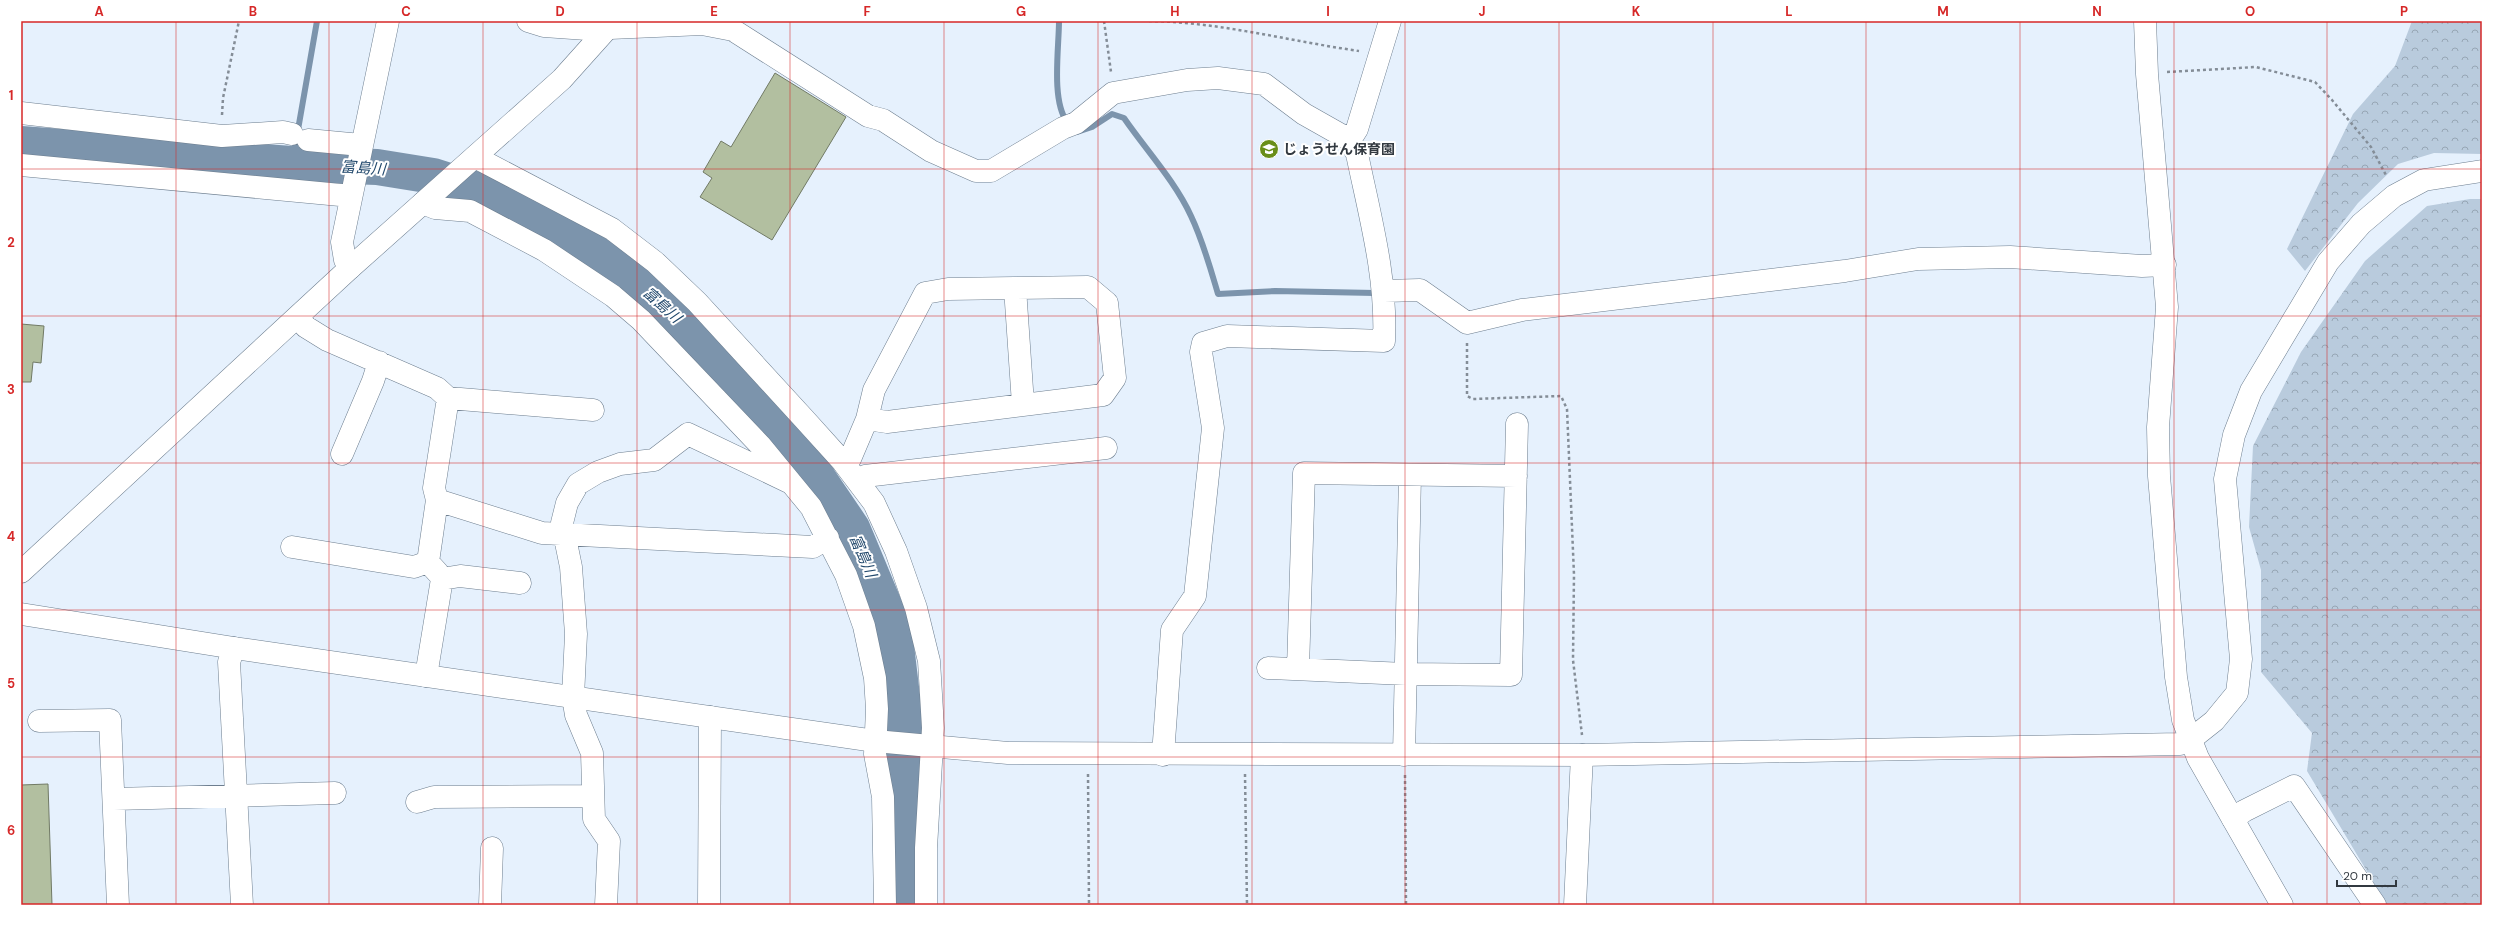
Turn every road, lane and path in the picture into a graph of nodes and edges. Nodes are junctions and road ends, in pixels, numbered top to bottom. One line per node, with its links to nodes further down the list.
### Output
1 (239, 21): 13 (path)
2 (388, 21): 15 (street)
3 (528, 21): 8 (street)
4 (1104, 21): 11 (path)
5 (1149, 21): 9 (path)
6 (1390, 21): 9 (street)
7 (2145, 21): 10 (street)
8 (611, 25): 11 (street); 16 (street)
9 (1379, 54): 14 (street)
10 (2147, 74): 20 (path); 22 (street)
11 (1113, 93): 14 (street)
12 (21, 113): 13 (street)
13 (222, 136): 15 (street)
14 (1350, 140): 25 (street)
15 (361, 147): 19 (street)
16 (470, 162): 21 (street); 36 (street)
17 (21, 165): 19 (street)
18 (2482, 171): 20 (street)
19 (352, 192): 23 (street)
20 (2394, 196): 58 (street)
21 (427, 200): 23 (street); 40 (street)
22 (2165, 265): 27 (street); 58 (street)
23 (350, 268): 26 (street)
24 (1015, 288): 30 (street); 30 (street); 32 (street)
25 (1384, 291): 27 (street); 63 (street)
26 (298, 318): 28 (street); 46 (street)
27 (1467, 323): 65 (path)
28 (379, 362): 29 (street); 35 (street)
29 (448, 398): 31 (street); 41 (street)
30 (1023, 404): 32 (street)
31 (593, 410)
32 (867, 419): 36 (street)
33 (1518, 424): 38 (street)
34 (1106, 448): 39 (street)
35 (342, 454)
36 (843, 462): 39 (street)
37 (1410, 475): 38 (street); 52 (street); 53 (street)
38 (1516, 476): 53 (street)
39 (857, 480): 60 (street)
40 (792, 482): 42 (street); 43 (street)
41 (437, 500): 42 (street); 45 (street)
42 (563, 534): 43 (street); 55 (street)
43 (828, 538): 59 (street)
44 (292, 547): 45 (street)
45 (428, 562): 47 (street)
46 (21, 572)
47 (442, 579): 48 (street); 54 (street)
48 (520, 583)
49 (21, 614): 50 (street)
50 (234, 648): 54 (street); 67 (street)
51 (1268, 668): 52 (street)
52 (1298, 669): 53 (street)
53 (1406, 674): 64 (street)
54 (426, 676): 55 (street)
55 (573, 697): 56 (street); 68 (street)
56 (710, 717): 59 (street); 77 (street)
57 (40, 721): 69 (street)
58 (2190, 740): 65 (street); 71 (street)
59 (880, 741): 60 (street); 78 (street)
60 (929, 746): 61 (street); 79 (street)
61 (1088, 754): 63 (street); 80 (path)
62 (1245, 754): 63 (street); 64 (street); 81 (path)
63 (1163, 755)
64 (1404, 755): 65 (street); 82 (path)
65 (1582, 755): 83 (street)
66 (335, 793): 67 (street)
67 (237, 795): 69 (street); 74 (street)
68 (593, 796): 70 (street); 76 (street)
69 (114, 799): 73 (street)
70 (417, 802)
71 (2233, 819): 84 (street); 85 (street)
72 (492, 848): 75 (street)
73 (118, 905)
74 (242, 905)
75 (490, 905)
76 (606, 905)
77 (709, 905)
78 (885, 905)
79 (926, 905)
80 (1089, 905)
81 (1247, 905)
82 (1406, 905)
83 (1575, 905)
84 (2282, 905)
85 (2375, 905)

